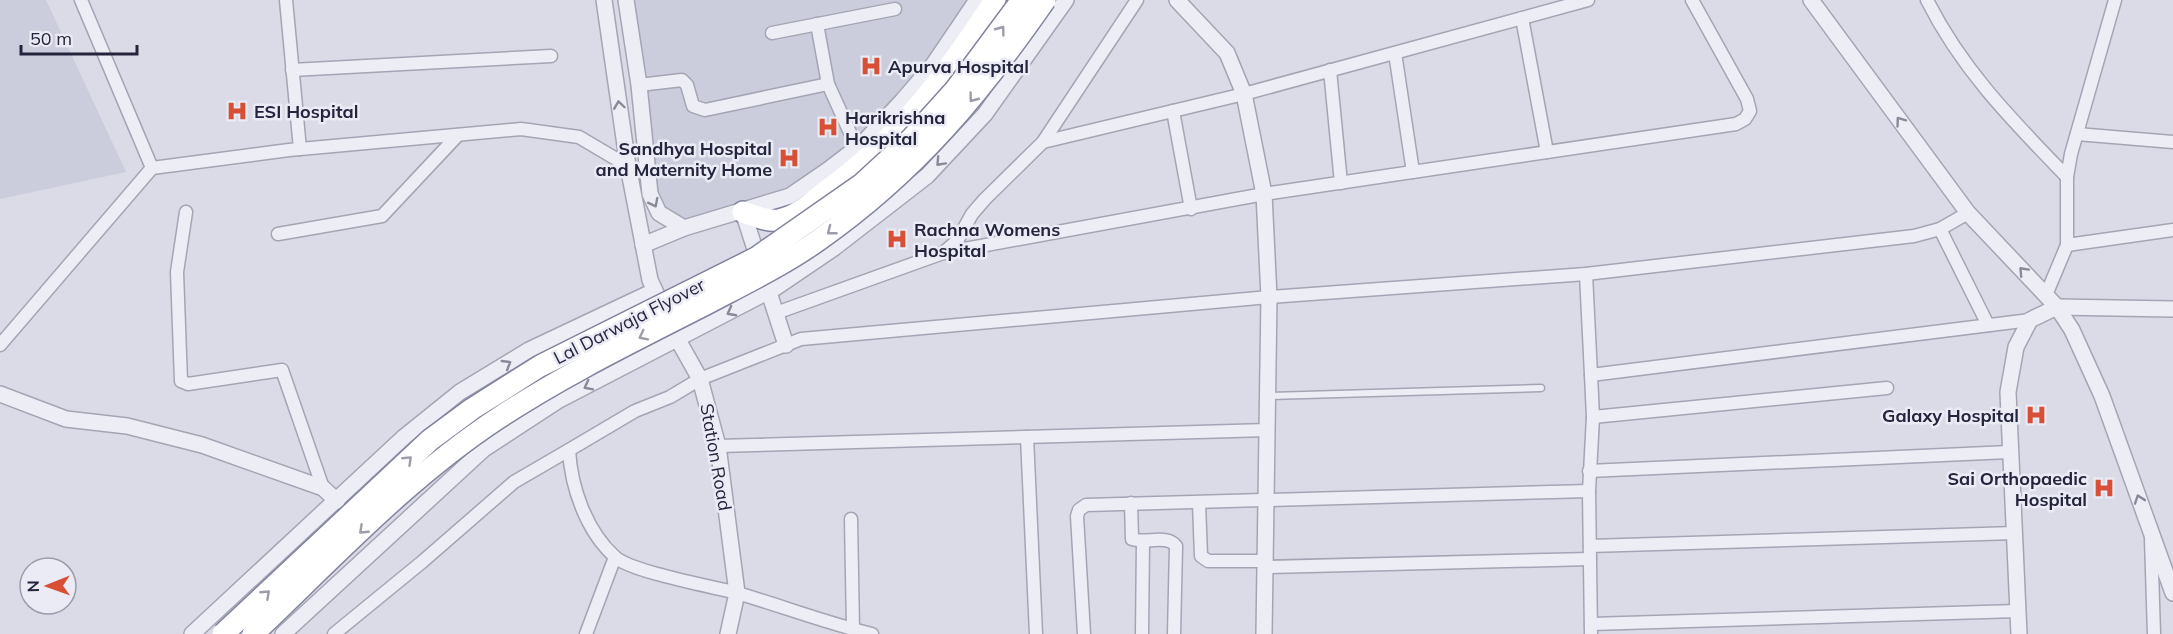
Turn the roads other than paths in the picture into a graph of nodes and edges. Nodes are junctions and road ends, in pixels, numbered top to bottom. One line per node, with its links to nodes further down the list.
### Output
1 (81, 0): 37 (street)
2 (286, 0): 23 (street)
3 (604, 0): 36 (street, Station Road, one-way to 3)
4 (626, 0): 26 (street)
5 (977, 0): 33 (street)
6 (995, 0): 44 (highway)
7 (1022, 0): 102 (highway, Lal Darwaja Flyover, one-way to 7, bridge)
8 (1045, 0): 103 (highway, Lal Darwaja Flyover, one-way to 103, bridge)
9 (1066, 0): 55 (street, one-way to 55)
10 (1137, 0): 31 (street)
11 (1177, 0): 27 (street)
12 (1588, 0): 18 (street)
13 (1692, 0): 35 (street)
14 (1811, 0): 45 (street, one-way to 14)
15 (1927, 0): 39 (street)
16 (2115, 0): 29 (street)
17 (895, 9): 19 (street)
18 (1522, 18): 21 (street); 35 (street)
19 (817, 24): 20 (street); 25 (street)
20 (772, 33)
21 (1395, 53): 24 (street); 38 (street)
22 (551, 56): 23 (street)
23 (292, 70): 34 (street)
24 (1330, 70): 27 (street); 40 (street)
25 (828, 84): 26 (street); 33 (street)
26 (639, 85): 46 (street, one-way to 46)
27 (1244, 94): 28 (street); 41 (street)
28 (1173, 111): 31 (street); 42 (street)
29 (2077, 134): 32 (street); 39 (street)
30 (458, 135): 34 (street); 36 (street); 49 (street)
31 (1042, 142): 52 (street)
32 (2173, 142)
33 (857, 148): 44 (street)
34 (300, 149): 37 (street)
35 (1547, 152): 38 (street)
36 (628, 166): 50 (street, Station Road)
37 (152, 168): 64 (street)
38 (1413, 172): 40 (street)
39 (2067, 177): 51 (street)
40 (1341, 183): 41 (street)
41 (1264, 194): 42 (street); 57 (street)
42 (1191, 208): 52 (street)
43 (186, 212): 83 (street)
44 (743, 212): 46 (street); 55 (street)
45 (1968, 213): 47 (street); 56 (street, one-way to 45)
46 (684, 228): 50 (street)
47 (1940, 229): 53 (street); 62 (street)
48 (2173, 230): 51 (street)
49 (278, 234)
50 (643, 245): 54 (street, Station Road)
51 (2067, 245): 56 (street)
52 (943, 253): 60 (street)
53 (1586, 274): 57 (street); 66 (street)
54 (654, 291): 63 (street, Station Road); 67 (street, one-way to 54)
55 (769, 292): 60 (street); 63 (street, one-way to 63)
56 (2046, 295): 58 (street)
57 (1269, 297): 65 (street); 72 (street)
58 (2057, 307): 59 (street); 61 (street); 91 (street, one-way to 58)
59 (2173, 309)
60 (776, 313): 65 (street)
61 (2030, 320): 62 (street); 81 (street)
62 (1988, 325): 66 (street)
63 (678, 340): 68 (street, Station Road); 76 (street, one-way to 76)
64 (0, 345)
65 (786, 345): 68 (street)
66 (1591, 375): 74 (street)
67 (484, 377): 73 (street); 76 (street)
68 (700, 379): 78 (street, Station Road); 80 (street)
69 (1541, 388): 72 (lane)
70 (1887, 388): 74 (street)
71 (0, 394): 83 (street)
72 (1266, 396): 75 (street)
73 (446, 404): 79 (street); 85 (street)
74 (1593, 417): 82 (street)
75 (1267, 430): 77 (street); 86 (street)
76 (510, 431): 79 (street)
77 (1027, 437): 78 (street); 109 (street)
78 (718, 446): 96 (street, Station Road)
79 (484, 449): 104 (street)
80 (570, 450): 94 (street); 105 (street)
81 (2009, 452): 82 (street); 90 (street)
82 (1589, 471): 84 (street)
83 (323, 488): 85 (street)
84 (1589, 492): 86 (street); 93 (street)
85 (337, 501): 101 (street)
86 (1265, 501): 88 (street); 95 (street)
87 (1131, 503): 88 (street); 92 (street); 110 (street)
88 (1199, 503): 95 (street)
89 (851, 519): 99 (street)
90 (2015, 533): 93 (street); 98 (street)
91 (2151, 533): 97 (street); 116 (street)
92 (1143, 542): 111 (street); 112 (street)
93 (1590, 553): 95 (street); 100 (street)
94 (615, 557): 96 (street); 106 (street)
95 (1265, 564): 113 (street)
96 (737, 593): 99 (street); 107 (street, Station Road)
97 (2173, 593)
98 (2017, 611): 100 (street); 115 (street)
99 (853, 629): 108 (street)
100 (1591, 631): 114 (street)
101 (192, 634)
102 (223, 634)
103 (253, 634)
104 (283, 634)
105 (334, 634)
106 (586, 634)
107 (728, 634)
108 (872, 634)
109 (1038, 634)
110 (1084, 634)
111 (1142, 634)
112 (1174, 634)
113 (1264, 634)
114 (1581, 634)
115 (2019, 634)
116 (2154, 634)

